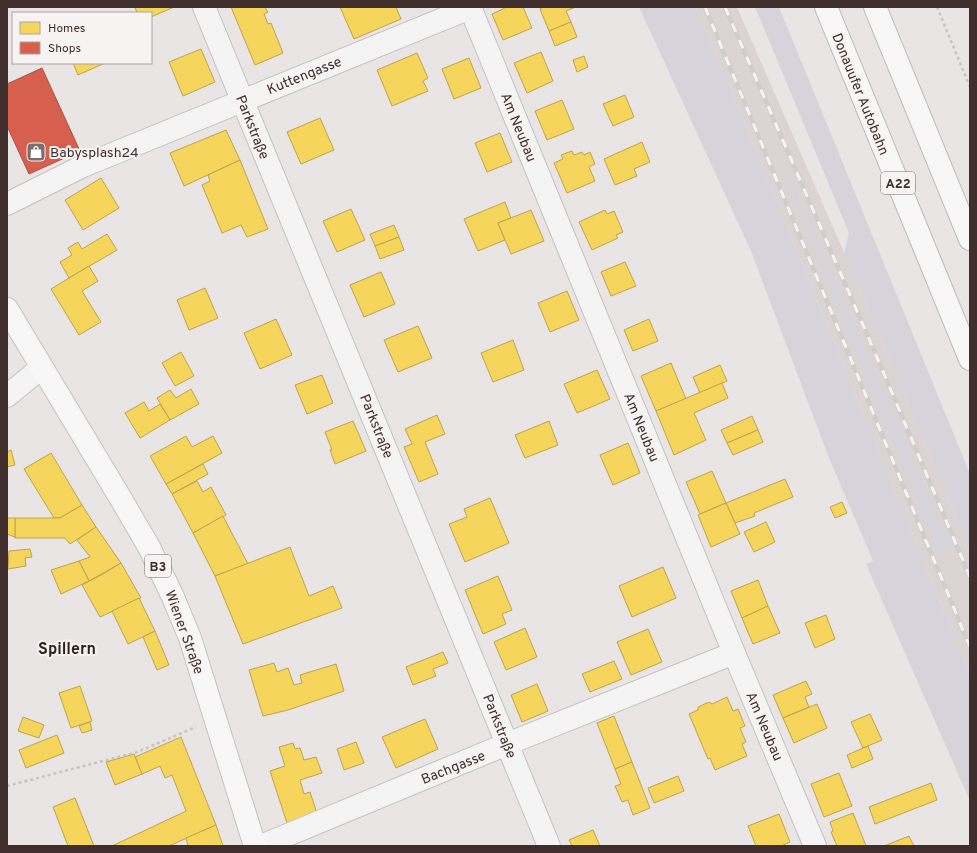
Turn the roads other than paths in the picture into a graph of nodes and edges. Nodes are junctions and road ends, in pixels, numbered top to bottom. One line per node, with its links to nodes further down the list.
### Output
1 (204, 7): 5 (street, Parkstraße)
2 (826, 7): 9 (main road, Donauufer Autobahn / A22)
3 (875, 7): 7 (main road)
4 (470, 8): 5 (street, Kuttengasse); 12 (street, Am Neubau)
5 (242, 100): 6 (street, Kuttengasse); 13 (street, Parkstraße)
6 (7, 204)
7 (970, 239)
8 (7, 310): 10 (main road, Wiener Straße / B3)
9 (970, 360)
10 (41, 368): 11 (street); 14 (main road, Wiener Straße / B3)
11 (7, 396)
12 (734, 653): 13 (street, Bachgasse); 17 (street, Am Neubau)
13 (507, 744): 15 (street, Bachgasse); 16 (street, Parkstraße)
14 (255, 846)
15 (261, 846)
16 (549, 846)
17 (815, 846)

